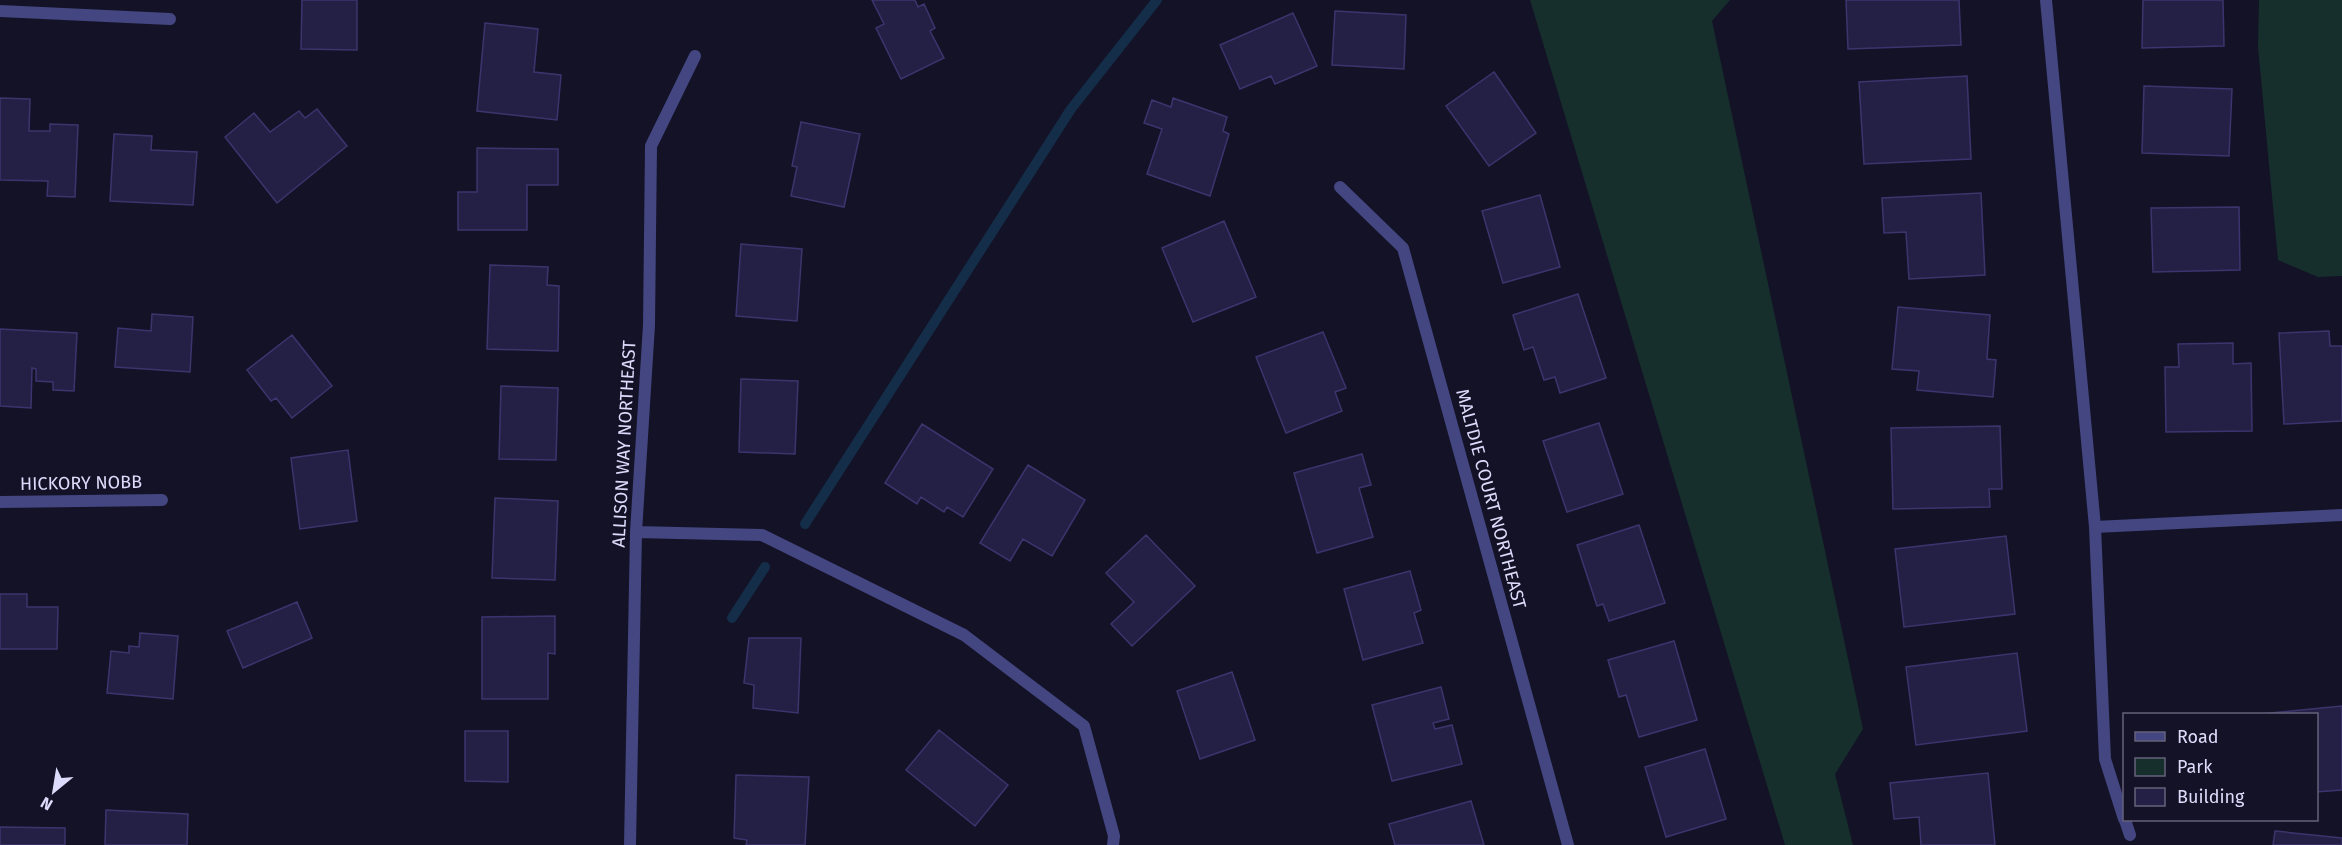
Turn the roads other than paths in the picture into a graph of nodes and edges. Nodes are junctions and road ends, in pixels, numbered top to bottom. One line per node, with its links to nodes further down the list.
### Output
1 (2046, 0): 9 (street)
2 (0, 11): 3 (street)
3 (170, 19)
4 (695, 56): 10 (street, ALLISON WAY NORTHEAST)
5 (1340, 187): 16 (street, MALTDIE COURT NORTHEAST)
6 (162, 500): 7 (street, HICKORY NOBB)
7 (0, 502)
8 (2342, 515): 9 (street)
9 (2095, 527): 11 (street)
10 (636, 532): 14 (street, ALLISON WAY NORTHEAST); 15 (street)
11 (2123, 813)
12 (2126, 821): 13 (street)
13 (2130, 835)
14 (630, 845)
15 (1113, 845)
16 (1568, 845)

